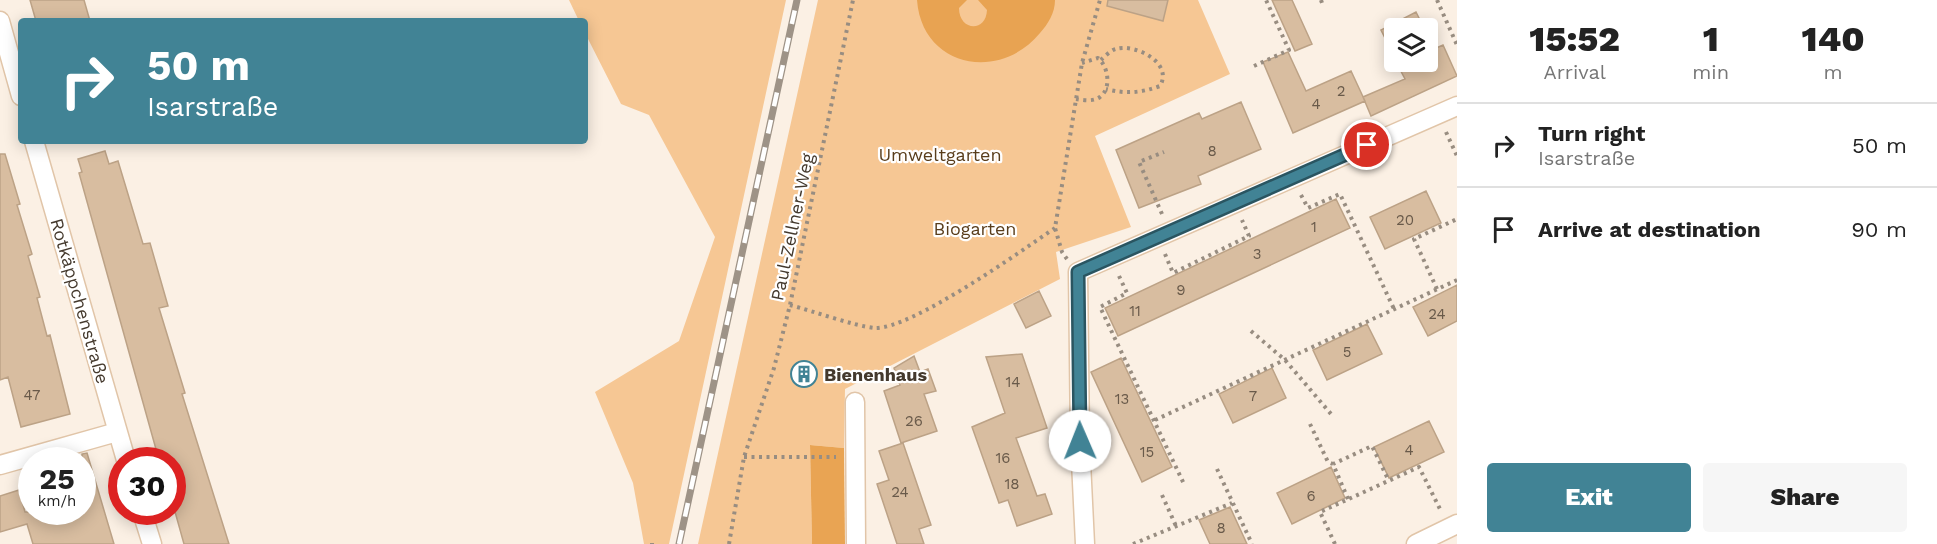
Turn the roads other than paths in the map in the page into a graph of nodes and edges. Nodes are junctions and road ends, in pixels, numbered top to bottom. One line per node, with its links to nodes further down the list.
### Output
1 (0, 21): 2 (street)
2 (5, 61): 3 (street)
3 (18, 89)
4 (1457, 106): 14 (street)
5 (35, 144): 7 (street, Rotkäppchenstraße)
6 (855, 402): 13 (street)
7 (117, 432): 8 (street, Rotkäppchenstraße); 9 (street)
8 (122, 447)
9 (0, 465)
10 (146, 525): 12 (street)
11 (1453, 526): 15 (street)
12 (152, 544)
13 (856, 544)
14 (1085, 544)
15 (1416, 544)

